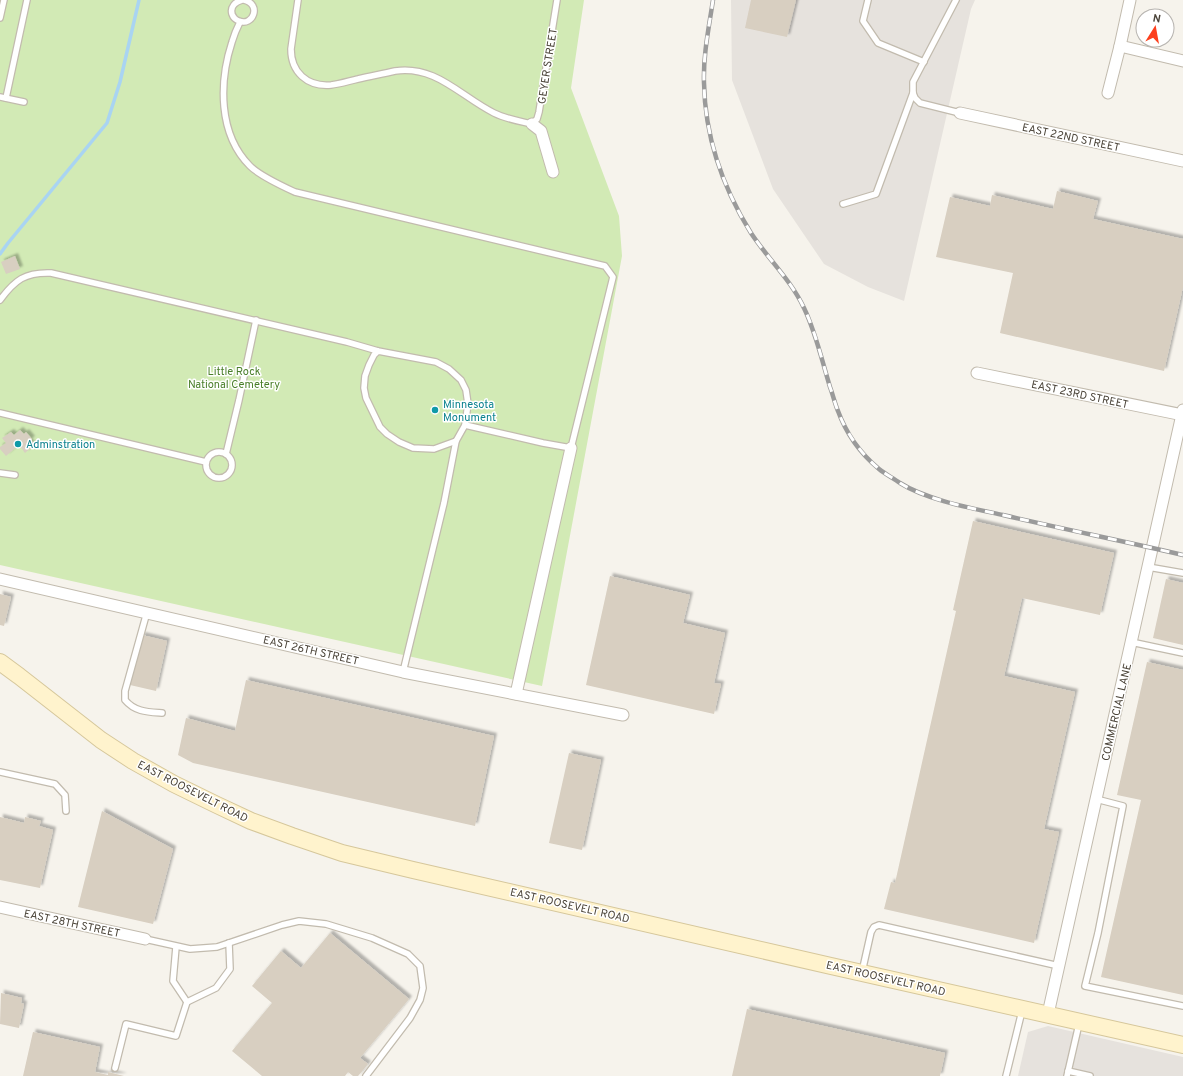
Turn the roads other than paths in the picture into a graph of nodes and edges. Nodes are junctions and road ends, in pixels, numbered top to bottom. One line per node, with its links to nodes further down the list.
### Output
1 (4, 0): 9 (lane)
2 (27, 0): 16 (lane)
3 (243, 0): 10 (lane); 10 (lane)
4 (298, 0): 19 (lane)
5 (557, 0): 19 (lane, GEYER STREET)
6 (868, 0): 13 (lane)
7 (956, 0): 13 (lane)
8 (1130, 0): 11 (street)
9 (0, 18)
10 (240, 22): 31 (lane)
11 (1120, 46): 12 (street); 14 (street)
12 (1183, 61)
13 (924, 62): 15 (lane)
14 (1108, 93)
15 (913, 94): 18 (lane); 22 (lane)
16 (3, 97): 17 (lane)
17 (24, 102)
18 (960, 113): 20 (street, EAST 22ND STREET)
19 (532, 124): 21 (street)
20 (1183, 161)
21 (554, 172)
22 (843, 204)
23 (0, 300): 24 (lane)
24 (256, 320): 25 (lane); 32 (lane)
25 (378, 351): 29 (lane); 30 (lane)
26 (976, 373): 28 (street, EAST 23RD STREET)
27 (0, 413): 33 (lane)
28 (1183, 413): 36 (street, COMMERCIAL LANE)
29 (464, 425): 30 (lane); 31 (lane)
30 (456, 441): 43 (lane)
31 (571, 448): 44 (street)
32 (226, 454): 33 (lane); 33 (lane)
33 (206, 462)
34 (0, 473): 35 (lane)
35 (15, 475)
36 (1148, 566): 37 (lane); 40 (street, COMMERCIAL LANE)
37 (1183, 573)
38 (0, 580): 39 (street, EAST 26TH STREET)
39 (146, 612): 43 (street, EAST 26TH STREET); 45 (lane)
40 (1131, 642): 41 (lane); 48 (street, COMMERCIAL LANE)
41 (1183, 653)
42 (0, 662): 55 (main road, EAST ROOSEVELT ROAD)
43 (403, 672): 44 (street, EAST 26TH STREET)
44 (516, 694): 46 (street, EAST 26TH STREET)
45 (162, 713)
46 (623, 715)
47 (0, 772): 49 (lane)
48 (1096, 799): 54 (street, COMMERCIAL LANE); 57 (lane)
49 (66, 810)
50 (0, 907): 51 (street, EAST 28TH STREET)
51 (145, 939): 53 (lane)
52 (229, 943): 53 (lane); 56 (lane); 64 (lane)
53 (176, 947): 56 (lane)
54 (1059, 966): 55 (lane); 59 (street, COMMERCIAL LANE)
55 (862, 972): 58 (main road, EAST ROOSEVELT ROAD)
56 (187, 1002): 62 (lane)
57 (1183, 1006)
58 (1022, 1008): 59 (main road, EAST ROOSEVELT ROAD); 65 (lane)
59 (1048, 1014): 60 (main road, EAST ROOSEVELT ROAD)
60 (1080, 1021): 61 (main road, EAST ROOSEVELT ROAD); 63 (lane)
61 (1183, 1045)
62 (115, 1068)
63 (1068, 1074): 66 (lane)
64 (366, 1076)
65 (1006, 1076)
66 (1090, 1076)

